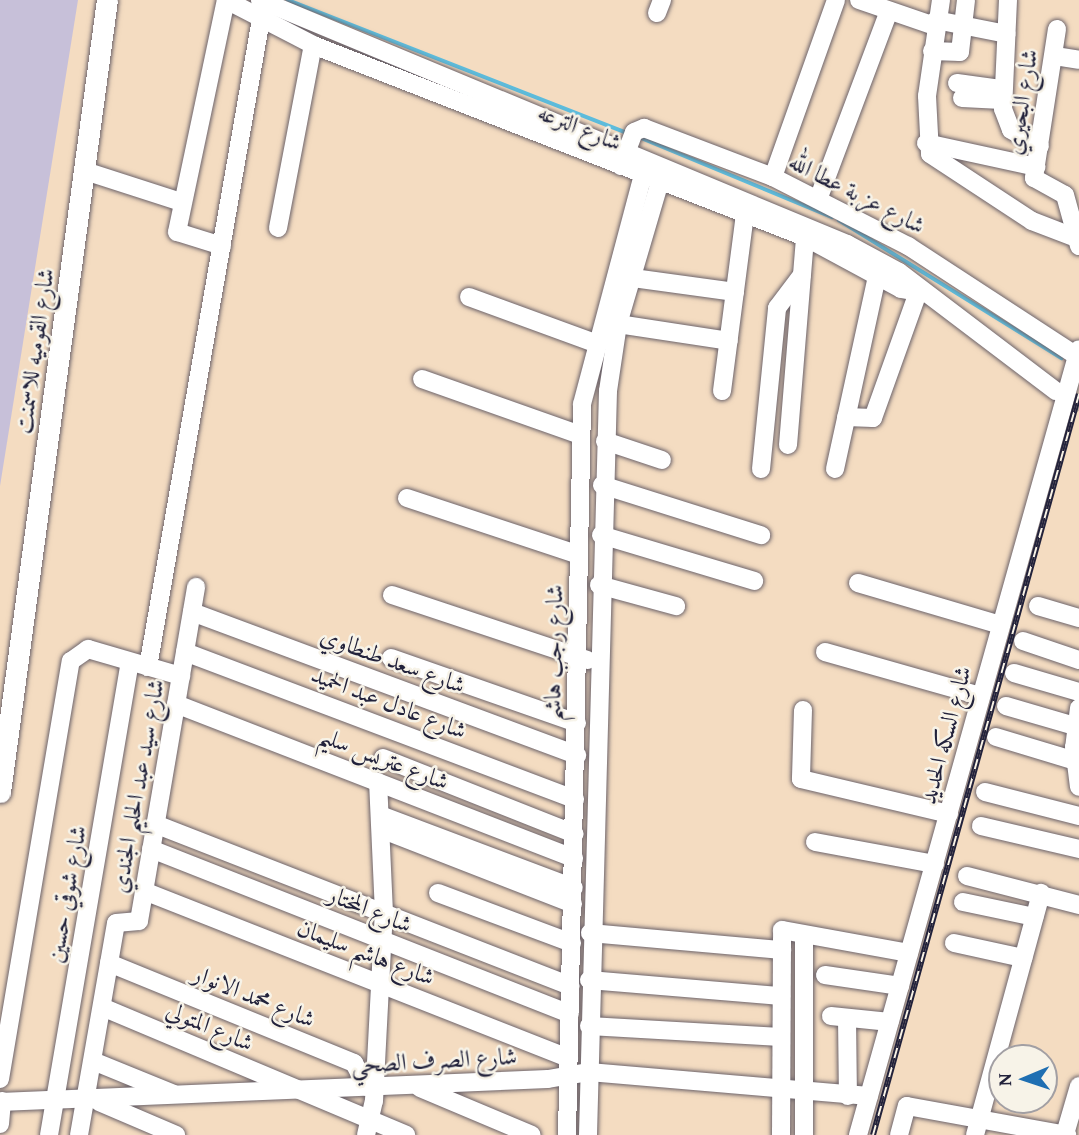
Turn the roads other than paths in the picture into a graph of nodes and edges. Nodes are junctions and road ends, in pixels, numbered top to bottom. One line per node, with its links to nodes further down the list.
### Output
1 (94, 0): 39 (main road, شارع القوميه للاسمنت)
2 (107, 0): 26 (main road, شارع القوميه للاسمنت)
3 (226, 0): 11 (street, شارع الترعه); 30 (street)
4 (260, 0): 24 (street)
5 (836, 0): 27 (street)
6 (859, 0): 10 (street)
7 (941, 0): 12 (street)
8 (967, 0): 13 (street)
9 (1008, 0): 15 (street)
10 (889, 11): 12 (street); 29 (street)
11 (261, 19): 16 (street, شارع الترعه); 35 (street)
12 (936, 23): 13 (street); 17 (street)
13 (963, 26): 15 (street); 17 (street)
14 (1057, 29): 18 (street, شارع البحيري)
15 (1007, 34): 21 (street)
16 (313, 45): 24 (street, شارع الترعه); 32 (street)
17 (932, 51): 22 (street)
18 (1055, 56): 19 (street); 23 (street, شارع البحيري)
19 (1079, 60)
20 (959, 91): 21 (street)
21 (1001, 95): 23 (street)
22 (926, 143): 25 (street); 34 (street)
23 (1040, 146): 25 (street, شارع البحيري)
24 (624, 150): 27 (street, شارع عزبة عطا الله); 28 (street, شارع الترعه); 41 (street, شارع الترعه)
25 (1036, 167): 34 (street, شارع البحيري)
26 (85, 171): 30 (street); 39 (main road, شارع القوميه للاسمنت)
27 (773, 177): 29 (street, شارع عزبة عطا الله)
28 (651, 182): 31 (street, شارع الترعه); 38 (street, شارع رجب هاشم); 44 (street, شارع رجب هاشم)
29 (819, 197): 46 (street, شارع عزبة عطا الله)
30 (181, 202): 35 (street)
31 (745, 214): 33 (street, شارع الترعه); 40 (street)
32 (278, 228)
33 (805, 237): 36 (street); 37 (street, شارع الترعه)
34 (1078, 242)
35 (222, 246): 81 (street)
36 (802, 275): 53 (street); 55 (street)
37 (877, 277): 41 (street, شارع الترعه); 50 (street)
38 (633, 278): 40 (street); 43 (street, شارع رجب هاشم)
39 (63, 280): 59 (main road, شارع القوميه للاسمنت)
40 (735, 292): 45 (street)
41 (918, 292): 49 (street, شارع الترعه); 50 (street)
42 (469, 298): 44 (street)
43 (617, 332): 44 (street); 45 (street); 52 (street, شارع رجب هاشم)
44 (596, 339): 51 (street, شارع رجب هاشم)
45 (729, 341): 48 (street)
46 (1078, 352): 72 (street, شارع السكه الحديد)
47 (422, 379): 51 (street)
48 (722, 391)
49 (1056, 391)
50 (846, 417): 56 (street)
51 (580, 435): 62 (street, شارع رجب هاشم)
52 (605, 441): 54 (street); 57 (street, شارع رجب هاشم)
53 (788, 445)
54 (662, 460)
55 (761, 469)
56 (835, 469)
57 (602, 485): 60 (street, شارع رجب هاشم); 61 (street)
58 (407, 498): 62 (street)
59 (29, 532): 84 (main road, شارع القوميه للاسمنت); 98 (main road, شارع القوميه للاسمنت)
60 (601, 535): 63 (street); 65 (street, شارع رجب هاشم)
61 (761, 535)
62 (579, 555): 76 (street, شارع رجب هاشم)
63 (754, 581)
64 (858, 583): 72 (street)
65 (599, 585): 68 (street); 80 (street, شارع رجب هاشم)
66 (196, 587): 70 (street, شارع سيد عبد الحليم الجندي)
67 (391, 595): 76 (street)
68 (676, 606)
69 (1038, 606): 71 (street)
70 (192, 612): 74 (street, شارع سيد عبد الحليم الجندي); 93 (street, شارع سعد طنطاوي)
71 (1079, 618)
72 (1001, 625): 86 (street, شارع السكه الحديد)
73 (1023, 641): 78 (street)
74 (185, 652): 83 (street, شارع سيد عبد الحليم الجندي); 100 (street, شارع عادل عبد الحميد)
75 (825, 652): 86 (street)
76 (578, 657): 80 (street); 91 (street, شارع رجب هاشم)
77 (391, 658): 91 (street)
78 (1079, 660)
79 (131, 662): 81 (street); 144 (street); 156 (street, شارع شوقي حسين)
80 (597, 664): 121 (street, شارع رجب هاشم)
81 (148, 667): 83 (street)
82 (1014, 673): 85 (street)
83 (181, 676): 87 (street, شارع سيد عبد الحليم الجندي)
84 (0, 690)
85 (1079, 692)
86 (981, 696): 101 (street, شارع السكه الحديد)
87 (176, 704): 96 (street, شارع عتريس سليم); 104 (street, شارع سيد عبد الحليم الجندي)
88 (1006, 706): 90 (street)
89 (803, 710): 101 (street)
90 (1077, 717): 95 (street)
91 (577, 723): 93 (street, شارع رجب هاشم)
92 (996, 737): 95 (street)
93 (577, 755): 100 (street, شارع رجب هاشم)
94 (383, 758): 106 (street)
95 (1077, 762): 97 (street)
96 (377, 782): 103 (street); 110 (street, شارع عتريس سليم)
97 (1079, 787)
98 (0, 792)
99 (985, 792): 102 (street)
100 (575, 799): 106 (street, شارع رجب هاشم)
101 (949, 814): 111 (street, شارع السكه الحديد)
102 (1079, 816)
103 (381, 822): 116 (street); 119 (street)
104 (156, 824): 108 (street, شارع سيد عبد الحليم الجندي); 119 (street)
105 (981, 826): 109 (street)
106 (575, 834): 110 (street, شارع رجب هاشم)
107 (815, 842): 111 (street)
108 (151, 849): 113 (street, شارع سيد عبد الحليم الجندي); 123 (street, شارع المختار)
109 (1079, 849)
110 (574, 858): 116 (street, شارع رجب هاشم)
111 (935, 864): 127 (street, شارع السكه الحديد)
112 (967, 876): 115 (street)
113 (144, 891): 129 (street, شارع سيد عبد الحليم الجندي); 132 (street, شارع هاشم سليمان)
114 (438, 893): 124 (street)
115 (1041, 893): 118 (street); 120 (street)
116 (573, 896): 124 (street, شارع رجب هاشم)
117 (963, 902): 120 (street)
118 (1079, 905)
119 (384, 913): 123 (street); 133 (street)
120 (1034, 917): 128 (street)
121 (590, 933): 126 (street); 131 (street, شارع رجب هاشم)
122 (804, 937): 126 (street); 127 (street); 150 (street)
123 (383, 941): 132 (street); 137 (street, شارع المختار)
124 (572, 943): 133 (street, شارع رجب هاشم)
125 (954, 943): 128 (street)
126 (782, 950): 135 (street)
127 (909, 953): 134 (street, شارع السكه الحديد)
128 (1023, 958): 159 (street)
129 (109, 963): 136 (street, شارع سيد عبد الحليم الجندي); 147 (street, شارع محمد الانوار)
130 (825, 975): 134 (street)
131 (589, 980): 135 (street); 139 (street, شارع رجب هاشم)
132 (379, 983): 142 (street, شارع هاشم سليمان); 147 (street)
133 (571, 986): 137 (street, شارع رجب هاشم)
134 (900, 986): 138 (street, شارع السكه الحديد)
135 (781, 996): 140 (street)
136 (102, 1006): 141 (street, شارع سيد عبد الحليم الجندي); 148 (street, شارع المتولي)
137 (570, 1014): 142 (street, شارع رجب هاشم)
138 (890, 1022): 152 (street); 153 (street, شارع السكه الحديد)
139 (589, 1026): 140 (street); 143 (street, شارع رجب هاشم)
140 (781, 1037): 149 (street)
141 (93, 1061): 151 (street); 154 (street, شارع سيد عبد الحليم الجندي)
142 (569, 1067): 143 (street, شارع الصرف الصحي); 145 (street, شارع الصرف الصحي); 165 (street, شارع رجب هاشم)
143 (589, 1072): 149 (street, شارع الصرف الصحي); 166 (street, شارع رجب هاشم)
144 (0, 1079)
145 (413, 1085): 147 (street, شارع الصرف الصحي); 164 (street)
146 (1079, 1086): 171 (street)
147 (370, 1087): 148 (street, شارع الصرف الصحي); 158 (street)
148 (299, 1090): 151 (street, شارع الصرف الصحي); 158 (street, شارع المتولي)
149 (781, 1092): 150 (street, شارع الصرف الصحي); 167 (street)
150 (805, 1095): 152 (street, شارع الصرف الصحي); 168 (street)
151 (179, 1096): 154 (street, شارع الصرف الصحي)
152 (848, 1096): 153 (street, شارع الصرف الصحي)
153 (869, 1096): 169 (street, شارع السكه الحديد)
154 (90, 1100): 156 (street, شارع الصرف الصحي); 161 (street, شارع سيد عبد الحليم الجندي); 162 (street)
155 (1, 1101): 156 (street, شارع الصرف الصحي); 157 (street)
156 (56, 1101): 160 (street, شارع شوقي حسين)
157 (0, 1124)
158 (368, 1127): 163 (street, شارع المتولي)
159 (976, 1127): 170 (street); 171 (street)
160 (49, 1135)
161 (79, 1135)
162 (176, 1135)
163 (406, 1135)
164 (532, 1135)
165 (567, 1135)
166 (588, 1135)
167 (781, 1135)
168 (804, 1135)
169 (858, 1135)
170 (899, 1135)
171 (1066, 1135)

